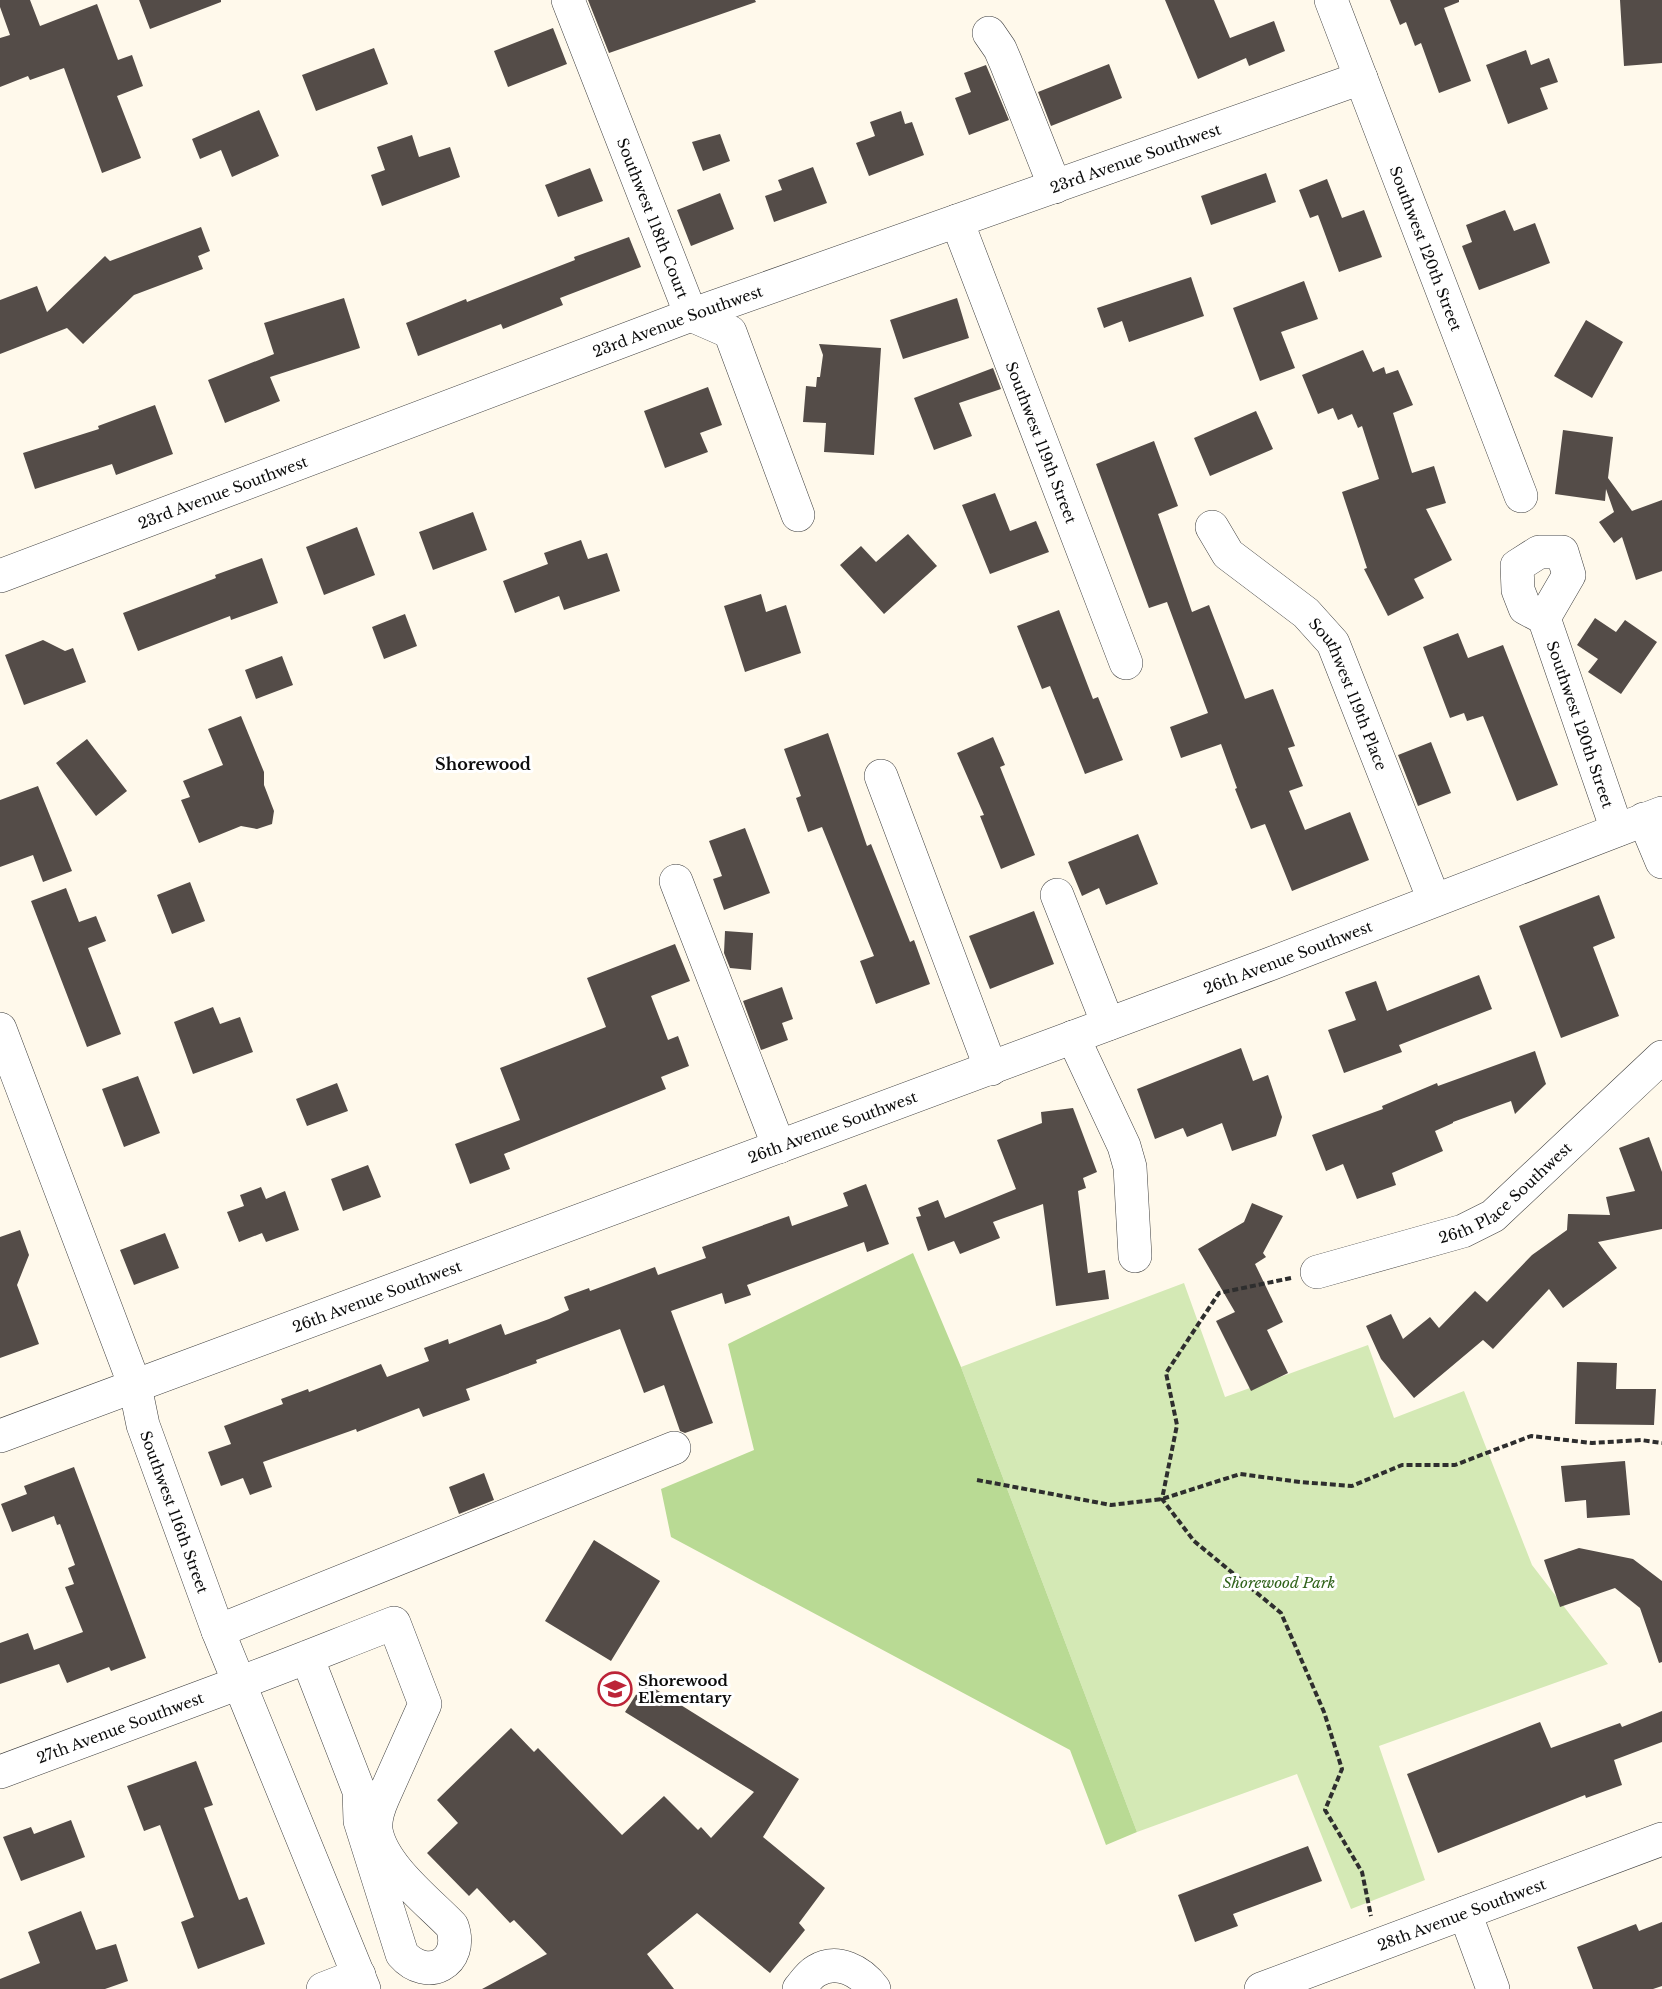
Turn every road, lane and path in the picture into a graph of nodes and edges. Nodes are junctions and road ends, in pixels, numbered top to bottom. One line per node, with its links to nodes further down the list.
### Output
1 (568, 0): 7 (street, Southwest 118th Court)
2 (1331, 0): 4 (street, Southwest 120th Street)
3 (989, 33): 5 (street)
4 (1360, 78): 5 (street, 23rd Avenue Southwest); 8 (street, Southwest 120th Street)
5 (1055, 187): 6 (street, 23rd Avenue Southwest)
6 (957, 221): 7 (street, 23rd Avenue Southwest); 13 (street, Southwest 119th Street)
7 (691, 315): 9 (street, Southwest 118th Court); 11 (street, 23rd Avenue Southwest)
8 (1521, 496)
9 (798, 515)
10 (1212, 527): 19 (street, Southwest 119th Place)
11 (0, 576)
12 (1544, 618): 15 (street, Southwest 120th Street)
13 (1126, 663)
14 (881, 776): 24 (street)
15 (1641, 821): 16 (street, Southwest 120th Street); 19 (street, 26th Avenue Southwest)
16 (1662, 862)
17 (676, 881): 26 (street)
18 (1057, 895): 20 (street)
19 (1434, 900): 20 (street, 26th Avenue Southwest)
20 (1108, 1024): 22 (street, 26th Avenue Southwest)
21 (0, 1029): 25 (street, Southwest 116th Street)
22 (1073, 1037): 24 (street, 26th Avenue Southwest); 27 (street)
23 (1662, 1057): 28 (street, 26th Place Southwest)
24 (991, 1069): 26 (street, 26th Avenue Southwest)
25 (10, 1086): 29 (street, Southwest 116th Street)
26 (779, 1147): 29 (street, 26th Avenue Southwest)
27 (1135, 1256)
28 (1317, 1272): 34 (path)
29 (135, 1386): 30 (street, 26th Avenue Southwest); 35 (street, Southwest 116th Street)
30 (0, 1436)
31 (1662, 1443): 34 (path)
32 (674, 1448): 35 (street)
33 (977, 1480): 34 (path)
34 (1162, 1499): 42 (path)
35 (218, 1631): 37 (street, Southwest 116th Street)
36 (307, 1657): 37 (street, 27th Avenue Southwest); 39 (street); 39 (street, 27th Avenue Southwest)
37 (239, 1683): 38 (street, 27th Avenue Southwest); 43 (street, Southwest 116th Street)
38 (0, 1772)
39 (371, 1795): 39 (street)
40 (1662, 1839): 41 (street, 28th Avenue Southwest)
41 (1465, 1914): 42 (street, 28th Avenue Southwest); 48 (street)
42 (1375, 1947): 47 (street, 28th Avenue Southwest)
43 (362, 1982): 44 (street)
44 (323, 1989)
45 (799, 1989): 46 (street)
46 (874, 1989)
47 (1261, 1989)
48 (1493, 1989)

